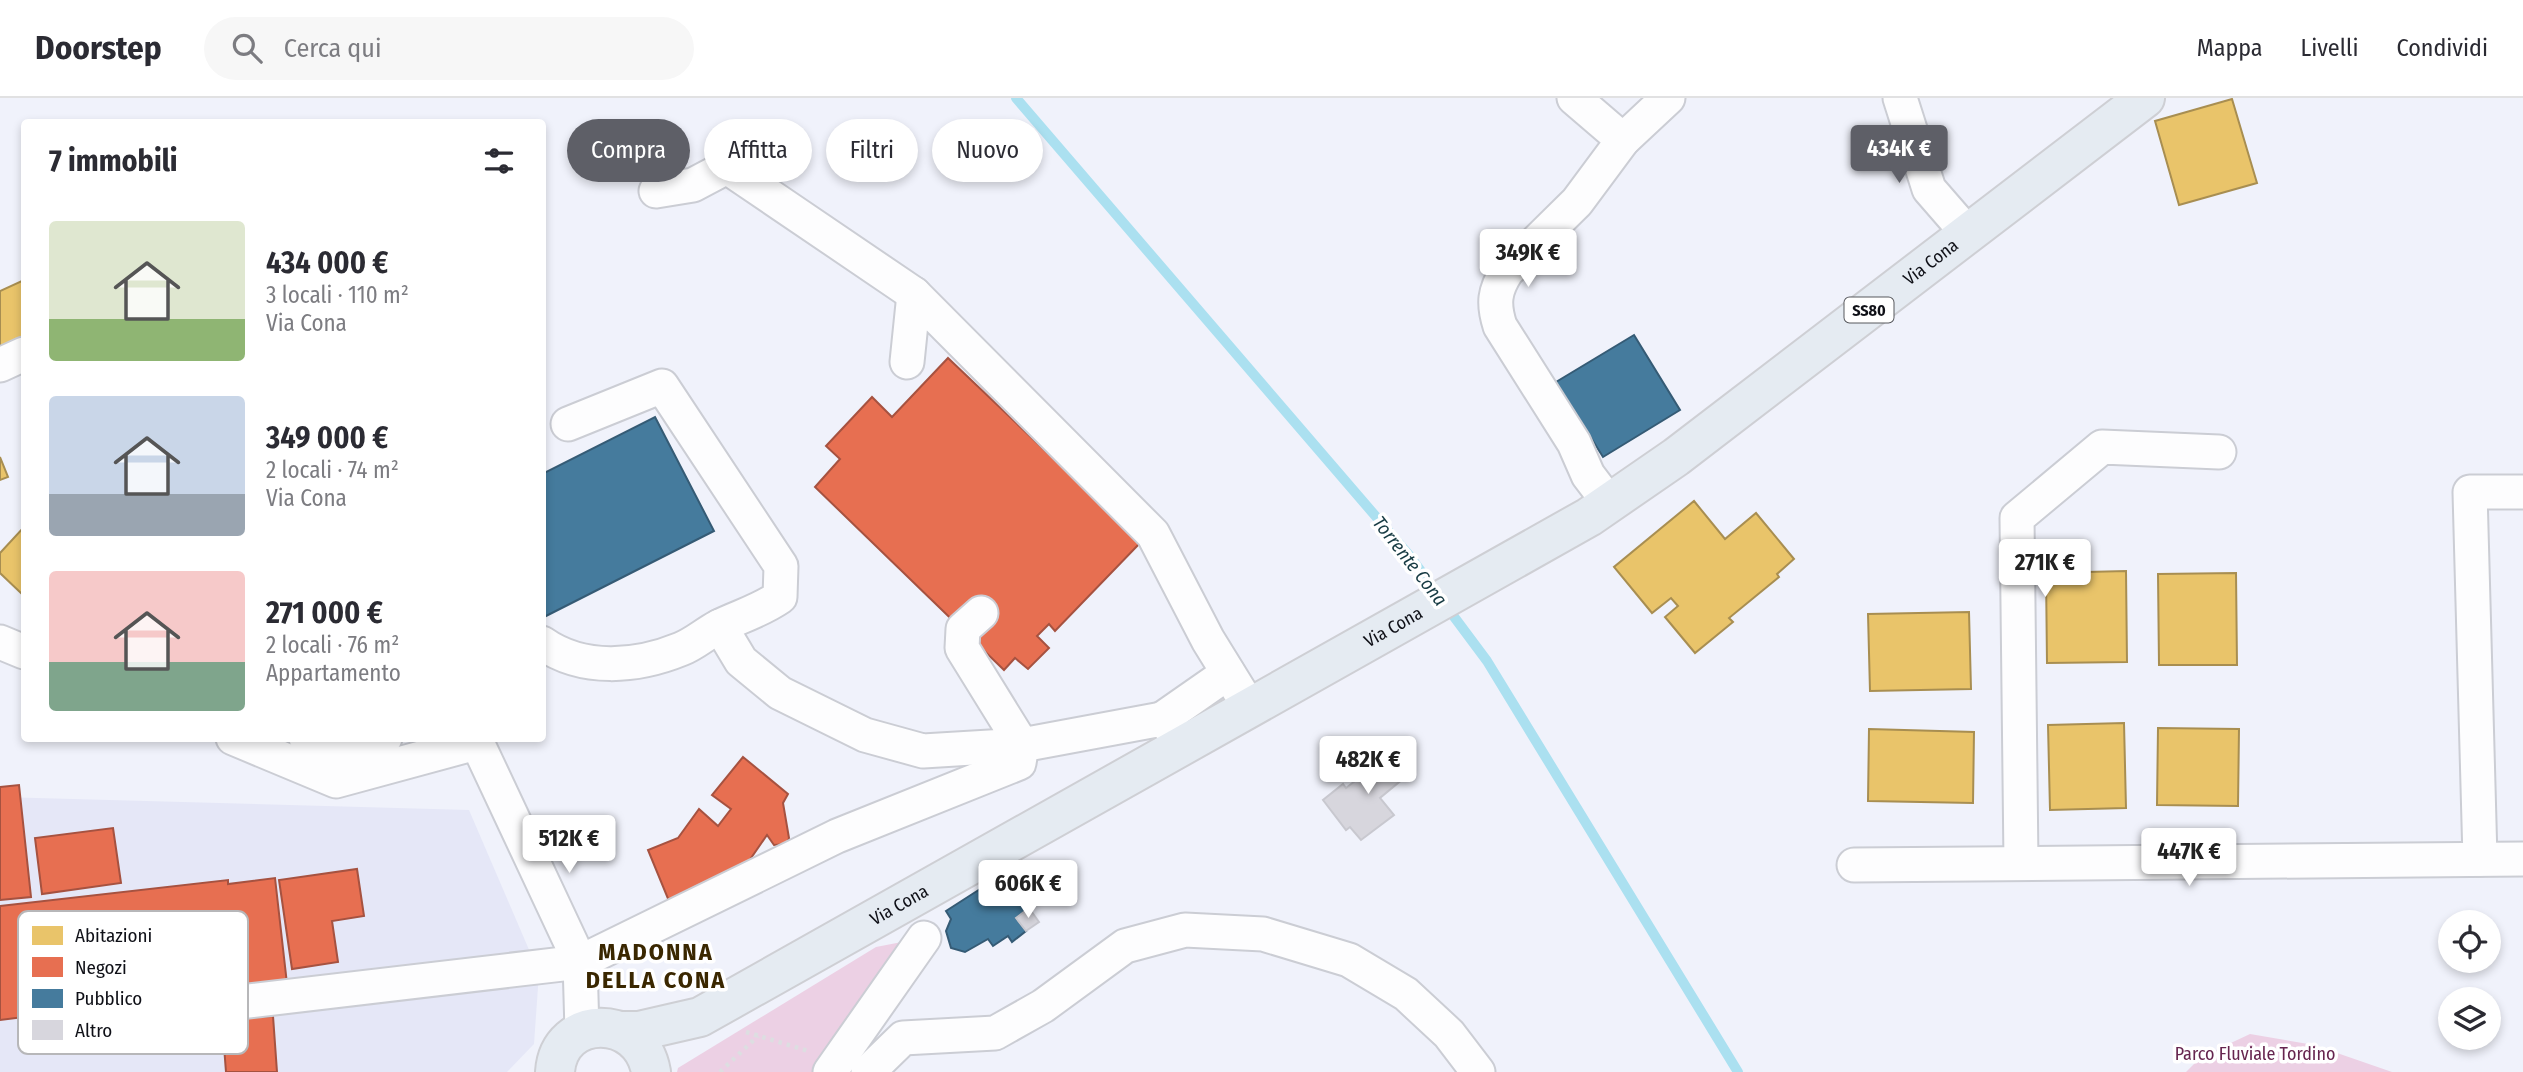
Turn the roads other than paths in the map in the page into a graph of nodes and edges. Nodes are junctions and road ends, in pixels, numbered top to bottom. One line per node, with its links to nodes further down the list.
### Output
1 (1574, 98): 5 (street)
2 (1668, 98): 5 (street)
3 (1900, 98): 7 (street)
4 (2145, 98): 7 (main road, Via Cona / SS80)
5 (1623, 140): 15 (street)
6 (656, 191): 8 (street)
7 (1969, 234): 15 (main road, Via Cona / SS80)
8 (914, 294): 10 (street); 21 (street)
9 (21, 355): 11 (street)
10 (906, 362)
11 (0, 365)
12 (568, 424): 17 (street)
13 (2219, 452): 32 (street)
14 (2523, 492): 30 (street)
15 (1600, 511): 22 (main road, Via Cona / SS80)
16 (981, 612): 29 (street)
17 (720, 626): 19 (street); 29 (street)
18 (0, 642): 20 (street)
19 (546, 645)
20 (21, 651)
21 (1228, 673): 22 (street); 23 (street)
22 (1250, 708): 23 (main road, Via Cona / SS80)
23 (1174, 732): 29 (street); 37 (main road, Via Cona / SS80)
24 (243, 742): 27 (street)
25 (314, 742): 26 (street)
26 (371, 742)
27 (472, 742)
28 (476, 742): 35 (street)
29 (1022, 746): 35 (street)
30 (2480, 859): 31 (street); 32 (street)
31 (2523, 859)
32 (2021, 863): 33 (street)
33 (1854, 865)
34 (925, 938): 40 (street)
35 (580, 962): 36 (street); 38 (street)
36 (248, 1001)
37 (700, 1017): 39 (main road, Via Cona / SS80); 42 (main road, Via Cona / SS80)
38 (582, 1031): 39 (main road, SS80); 41 (main road)
39 (622, 1031): 42 (main road, SS80)
40 (846, 1068): 43 (street)
41 (555, 1072)
42 (652, 1072)
43 (1478, 1072)

